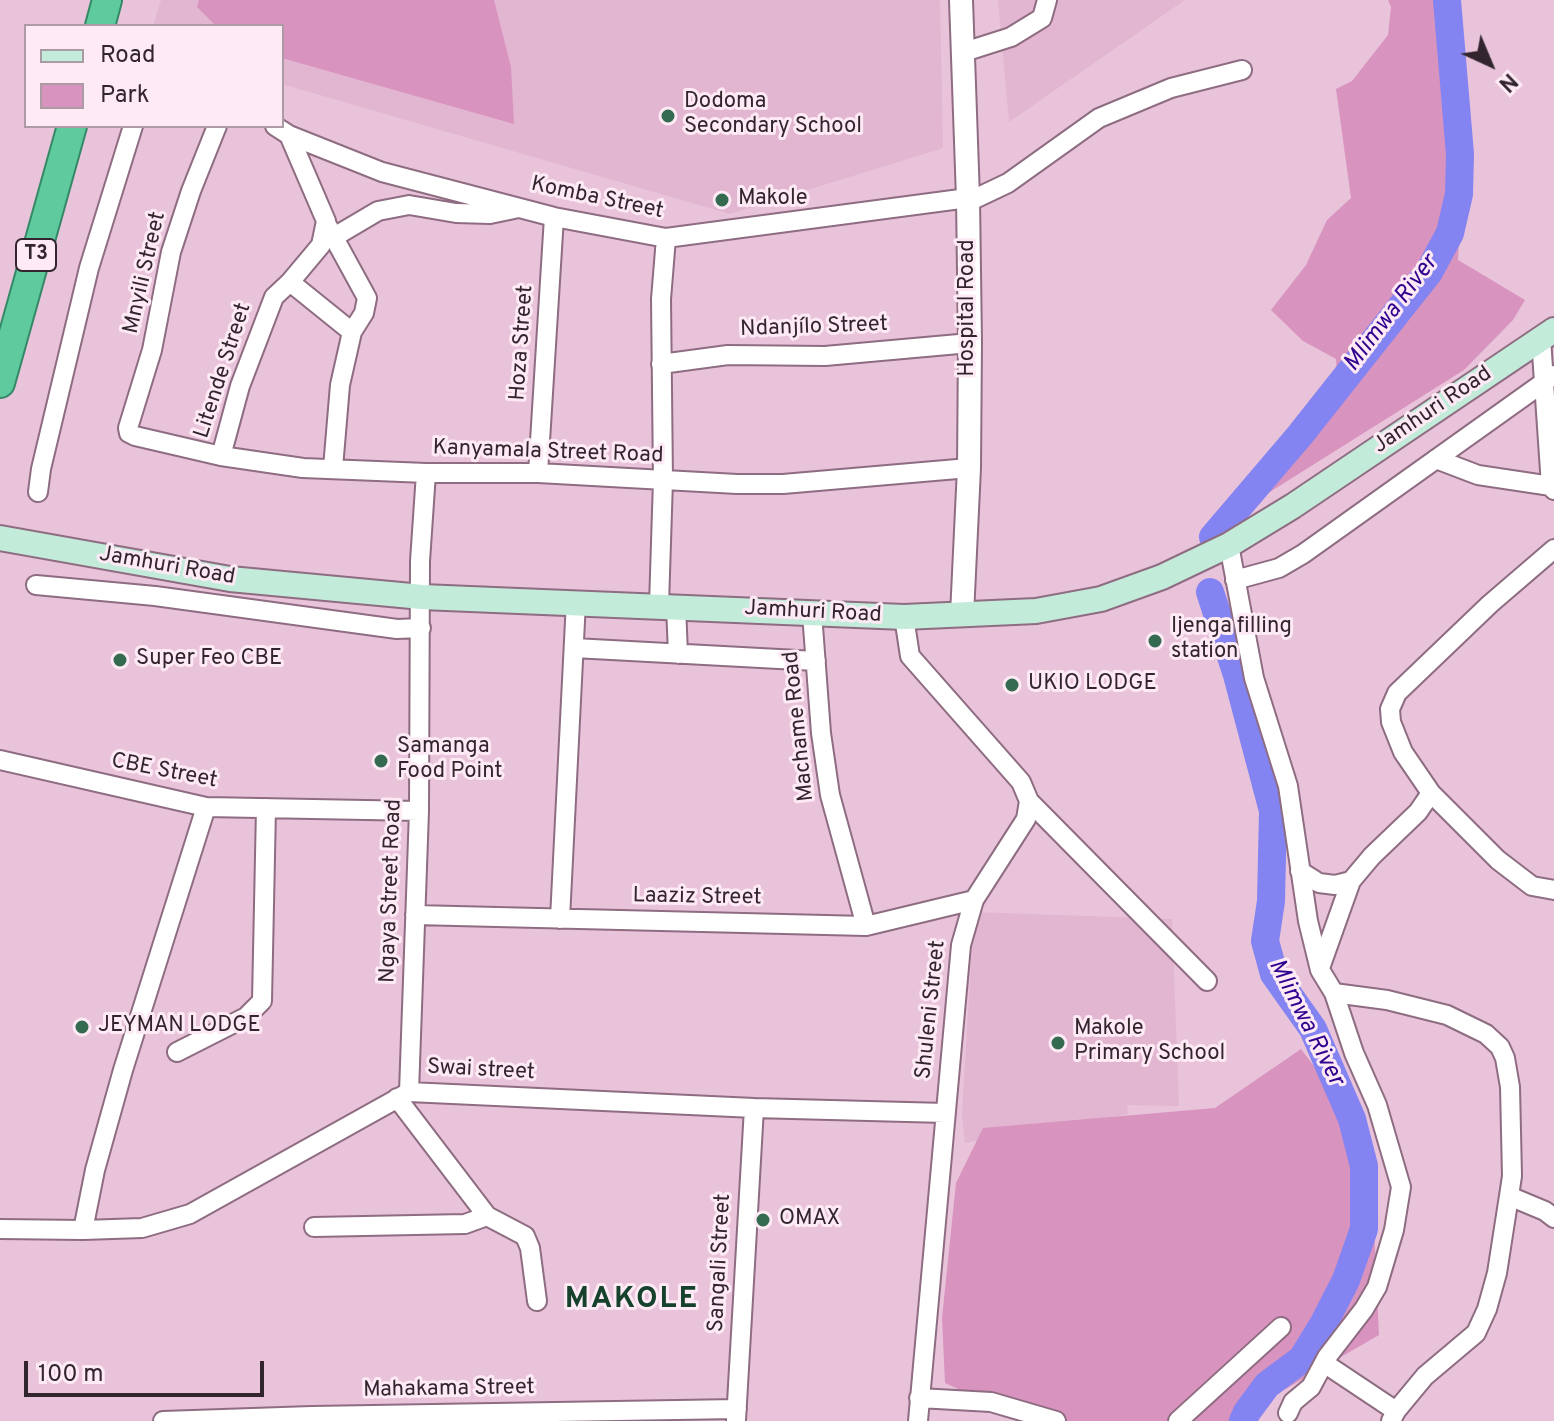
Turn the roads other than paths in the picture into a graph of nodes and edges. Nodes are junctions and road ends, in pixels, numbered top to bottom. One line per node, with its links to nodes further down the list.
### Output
1 (107, 0): 4 (highway)
2 (961, 0): 5 (street, Hospital Road)
3 (1047, 0): 5 (street)
4 (101, 24)
5 (964, 52): 11 (street, Hospital Road)
6 (1242, 70): 11 (street, Komba Street)
7 (71, 128): 22 (highway, T3)
8 (132, 128): 32 (street)
9 (216, 128): 23 (street, Mnyili Street)
10 (282, 130): 12 (street, Komba Street); 14 (street)
11 (968, 200): 15 (street, Komba Street); 19 (street, Hospital Road)
12 (520, 208): 13 (street, Komba Street); 14 (street)
13 (554, 217): 15 (street, Komba Street); 29 (street, Hoza Street)
14 (330, 230): 16 (street, Litende Street); 17 (street)
15 (666, 238): 20 (street)
16 (290, 282): 17 (street); 24 (street, Litende Street)
17 (352, 332): 26 (street)
18 (1548, 334): 21 (street); 34 (main road, Jamhuri Road)
19 (970, 343): 20 (street, Ndanjílo Street); 27 (street, Hospital Road)
20 (661, 364): 30 (street)
21 (1548, 379): 25 (street); 31 (street)
22 (0, 383)
23 (129, 433): 24 (street, Kanyamala Street Road)
24 (221, 456): 26 (street, Kanyamala Street Road)
25 (1436, 459): 31 (street); 37 (street)
26 (333, 468): 28 (street, Kanyamala Street Road)
27 (969, 468): 30 (street, Kanyamala Street Road); 47 (street, Hospital Road)
28 (426, 473): 29 (street, Kanyamala Street Road); 42 (street, Ngaya Street Road)
29 (538, 473): 30 (street, Kanyamala Street Road)
30 (663, 480): 44 (street)
31 (1553, 488)
32 (38, 492)
33 (0, 538): 36 (main road, Jamhuri Road)
34 (1229, 545): 37 (street); 47 (main road, Jamhuri Road)
35 (1554, 549): 55 (street)
36 (172, 569): 38 (main road, Jamhuri Road); 41 (street)
37 (1235, 580): 60 (street)
38 (257, 582): 40 (main road, Jamhuri Road); 45 (street)
39 (36, 585): 41 (street)
40 (319, 588): 42 (main road, Jamhuri Road); 49 (street)
41 (166, 597): 45 (street)
42 (422, 597): 43 (main road, Jamhuri Road); 50 (street, Ngaya Street Road)
43 (576, 601): 44 (main road, Jamhuri Road); 51 (street)
44 (667, 606): 46 (main road, Jamhuri Road); 52 (street)
45 (250, 610): 49 (street)
46 (812, 613): 48 (main road, Jamhuri Road); 53 (street, Machame Road)
47 (962, 615): 48 (main road, Jamhuri Road)
48 (904, 617): 56 (street)
49 (312, 618): 50 (street)
50 (421, 628): 59 (street, Ngaya Street Road)
51 (574, 648): 52 (street); 65 (street)
52 (678, 654): 53 (street)
53 (816, 661): 66 (street, Machame Road)
54 (0, 760): 57 (street, CBE Street)
55 (1431, 793): 61 (street); 62 (street)
56 (1029, 801): 63 (street, Shuleni Street); 68 (street)
57 (206, 807): 58 (street, CBE Street); 79 (street)
58 (266, 808): 59 (street, CBE Street); 70 (street)
59 (419, 811): 64 (street, Ngaya Street Road)
60 (1300, 871): 61 (street); 67 (street)
61 (1351, 881): 67 (street)
62 (1554, 890)
63 (974, 900): 66 (street, Laaziz Street); 73 (street, Shuleni Street)
64 (415, 915): 65 (street, Laaziz Street); 71 (street, Ngaya Street Road)
65 (560, 919): 66 (street, Laaziz Street)
66 (866, 926)
67 (1320, 970): 69 (street)
68 (1207, 981)
69 (1334, 993): 74 (street); 82 (street)
70 (177, 1052)
71 (403, 1095): 72 (street, Swai street); 75 (street); 79 (street)
72 (754, 1108): 73 (street, Swai street); 85 (street, Sangali Street)
73 (945, 1113): 83 (street, Shuleni Street)
74 (1509, 1196): 76 (street); 86 (street)
75 (487, 1216): 77 (street); 80 (street)
76 (1554, 1218)
77 (314, 1227)
78 (0, 1229): 79 (street)
79 (83, 1230)
80 (537, 1301)
81 (1281, 1327): 92 (street)
82 (1324, 1363): 84 (street); 86 (street)
83 (919, 1398): 90 (street, Shuleni Street); 91 (street)
84 (1288, 1413)
85 (736, 1415): 87 (street, Mahakama Street)
86 (1394, 1416)
87 (489, 1417): 88 (street, Mahakama Street)
88 (312, 1418): 89 (street, Mahakama Street)
89 (163, 1421)
90 (918, 1421)
91 (1056, 1421)
92 (1178, 1421)

